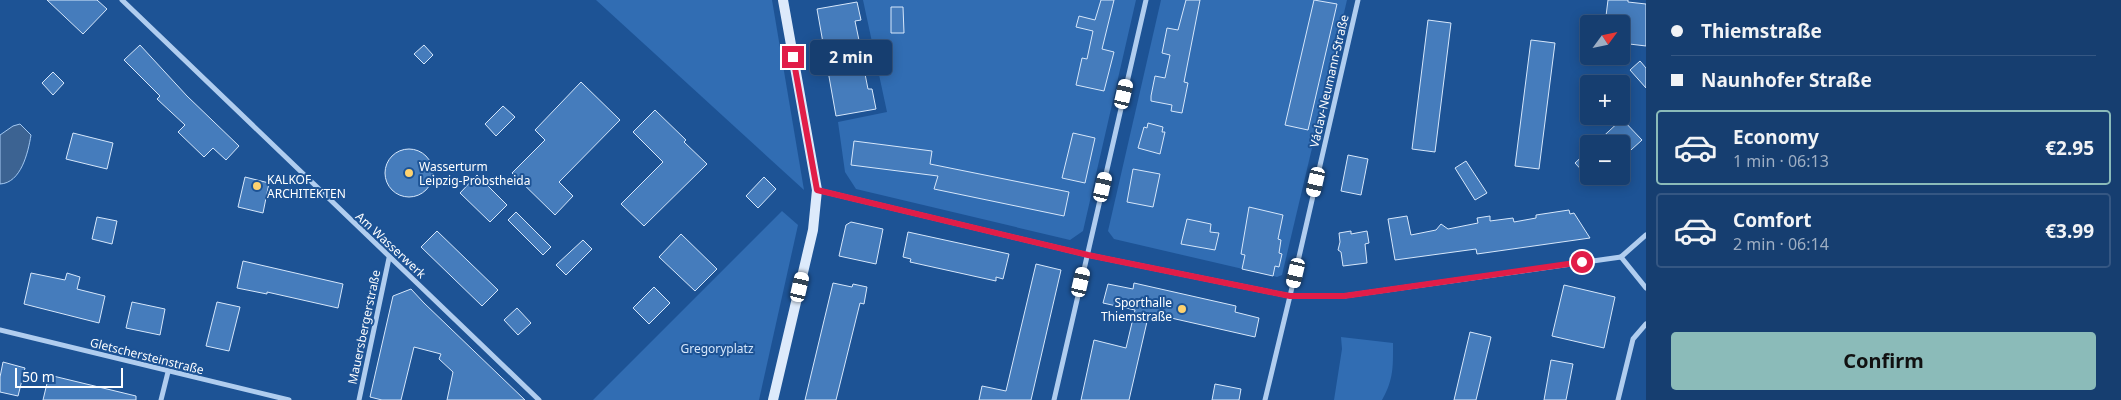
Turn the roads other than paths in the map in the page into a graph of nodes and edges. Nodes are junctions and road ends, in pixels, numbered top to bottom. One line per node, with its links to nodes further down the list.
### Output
1 (122, 0): 9 (street, Am Wasserwerk)
2 (783, 0): 5 (street)
3 (1146, 0): 7 (street)
4 (1358, 0): 11 (street, Václav-Neumann-Straße)
5 (817, 190): 7 (street); 19 (street)
6 (1646, 235): 8 (street)
7 (1088, 255): 11 (street); 20 (street)
8 (1622, 257): 10 (street); 11 (street)
9 (389, 258): 17 (street, Mauersbergerstraße); 18 (street, Am Wasserwerk)
10 (1646, 288)
11 (1290, 296): 21 (street, Václav-Neumann-Straße)
12 (1646, 324): 22 (street)
13 (0, 330): 14 (street, Gletschersteinstraße)
14 (168, 372): 15 (street); 16 (street, Gletschersteinstraße)
15 (162, 400)
16 (289, 400)
17 (359, 400)
18 (539, 400)
19 (773, 400)
20 (1054, 400)
21 (1265, 400)
22 (1618, 400)

